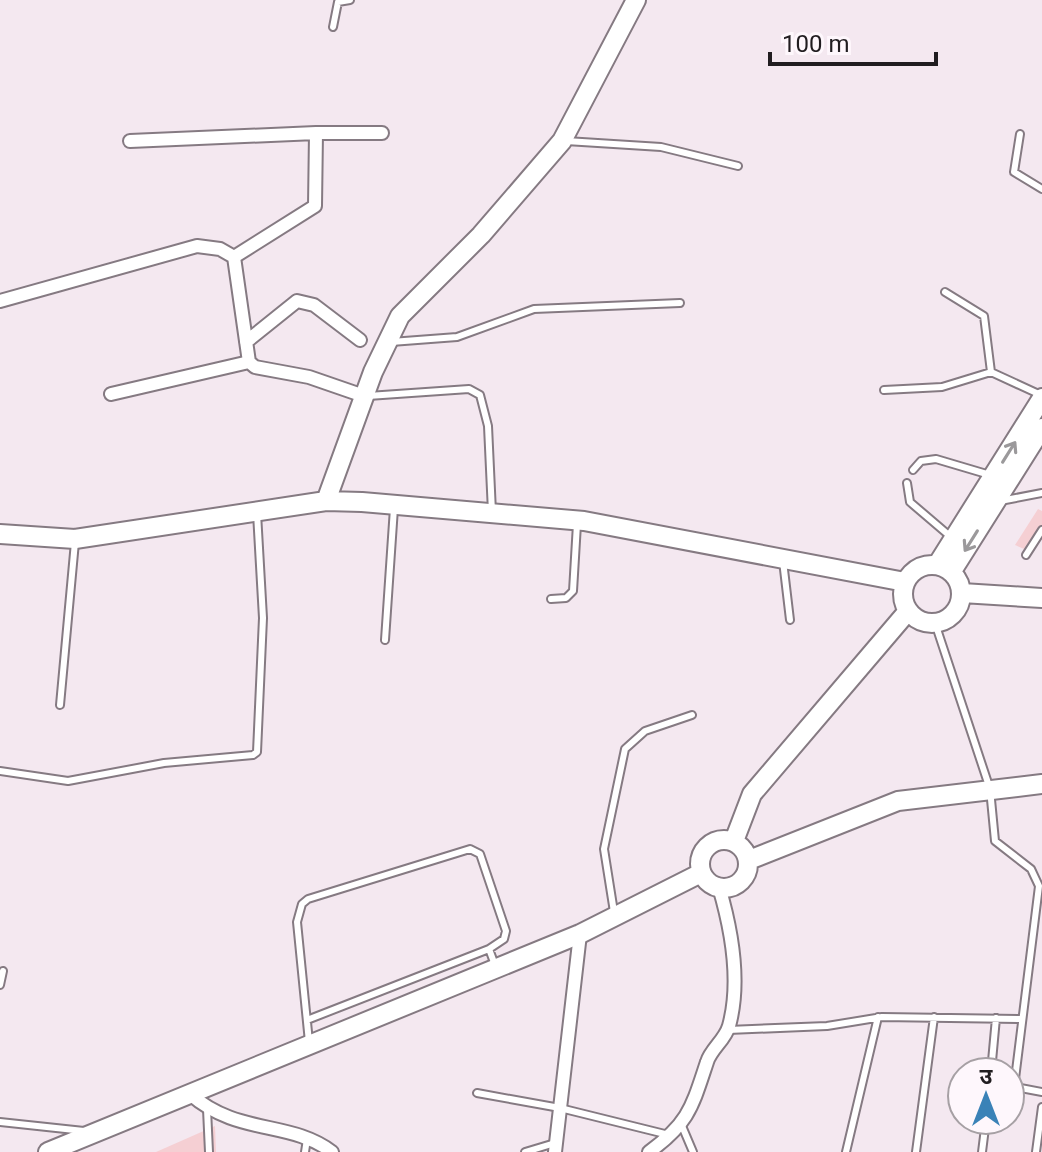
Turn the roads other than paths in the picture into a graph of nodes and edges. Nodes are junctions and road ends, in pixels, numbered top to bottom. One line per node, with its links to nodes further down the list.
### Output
1 (350, 0): 3 (lane)
2 (636, 0): 8 (street)
3 (333, 27)
4 (316, 133): 5 (street); 7 (street); 11 (street)
5 (382, 133)
6 (1020, 134): 10 (lane)
7 (130, 141)
8 (562, 141): 9 (lane); 17 (street)
9 (738, 166)
10 (1042, 189)
11 (234, 257): 13 (street); 16 (street)
12 (945, 292): 19 (lane)
13 (0, 301)
14 (680, 303): 17 (lane)
15 (360, 340): 16 (street)
16 (246, 342): 18 (street)
17 (387, 343): 22 (street)
18 (249, 362): 21 (street); 22 (street)
19 (991, 372): 20 (lane); 23 (lane)
20 (884, 390)
21 (111, 394)
22 (364, 396): 30 (street); 32 (lane)
23 (1042, 397): 26 (street, one-way to 23)
24 (1042, 428): 29 (street)
25 (913, 470): 26 (lane)
26 (993, 477): 29 (street)
27 (907, 483): 38 (lane)
28 (1042, 493): 29 (lane)
29 (989, 498): 38 (street); 41 (street, one-way to 41)
30 (326, 501): 31 (street); 33 (street)
31 (394, 504): 32 (street); 49 (lane)
32 (492, 512): 34 (street)
33 (257, 513): 37 (street); 52 (lane)
34 (578, 520): 40 (street); 45 (lane)
35 (1042, 530): 39 (lane)
36 (0, 534): 37 (street)
37 (75, 539): 50 (lane)
38 (953, 540): 41 (street)
39 (1026, 555)
40 (783, 558): 42 (street); 47 (lane)
41 (944, 568): 42 (street); 43 (street)
42 (905, 582): 46 (street)
43 (962, 593): 44 (street); 48 (street)
44 (1042, 598)
45 (551, 599)
46 (908, 611): 48 (street); 55 (street)
47 (790, 620)
48 (935, 623): 54 (lane)
49 (385, 640)
50 (60, 705)
51 (692, 715): 59 (lane)
52 (0, 771)
53 (1042, 784): 54 (street)
54 (990, 789): 56 (street); 68 (lane)
55 (734, 841): 56 (street); 57 (street)
56 (749, 860): 58 (street)
57 (701, 873): 58 (street); 59 (street)
58 (719, 887): 70 (street)
59 (615, 916): 60 (street)
60 (580, 934): 62 (street); 77 (street)
61 (489, 949): 62 (lane); 69 (lane); 69 (lane)
62 (496, 969): 71 (street)
63 (3, 971): 64 (lane)
64 (0, 985)
65 (878, 1017): 66 (lane); 70 (lane); 92 (lane)
66 (934, 1017): 67 (lane); 93 (lane)
67 (996, 1018): 68 (lane); 72 (lane)
68 (1022, 1019): 73 (lane)
69 (307, 1020): 71 (lane)
70 (728, 1030): 80 (street)
71 (310, 1045): 75 (street)
72 (992, 1056)
73 (1017, 1056)
74 (477, 1093): 77 (lane)
75 (190, 1094): 78 (street); 82 (street)
76 (1042, 1107): 94 (lane)
77 (560, 1108): 81 (lane); 85 (street)
78 (207, 1109): 84 (street); 87 (lane)
79 (0, 1122): 82 (lane)
80 (682, 1126): 83 (street); 91 (lane)
81 (645, 1129): 83 (lane); 90 (lane)
82 (97, 1132): 86 (street)
83 (672, 1136): 90 (street)
84 (306, 1145): 88 (street)
85 (555, 1148): 89 (lane)
86 (48, 1152)
87 (209, 1152)
88 (332, 1152)
89 (525, 1152)
90 (649, 1152)
91 (693, 1152)
92 (846, 1152)
93 (916, 1152)
94 (1036, 1152)

